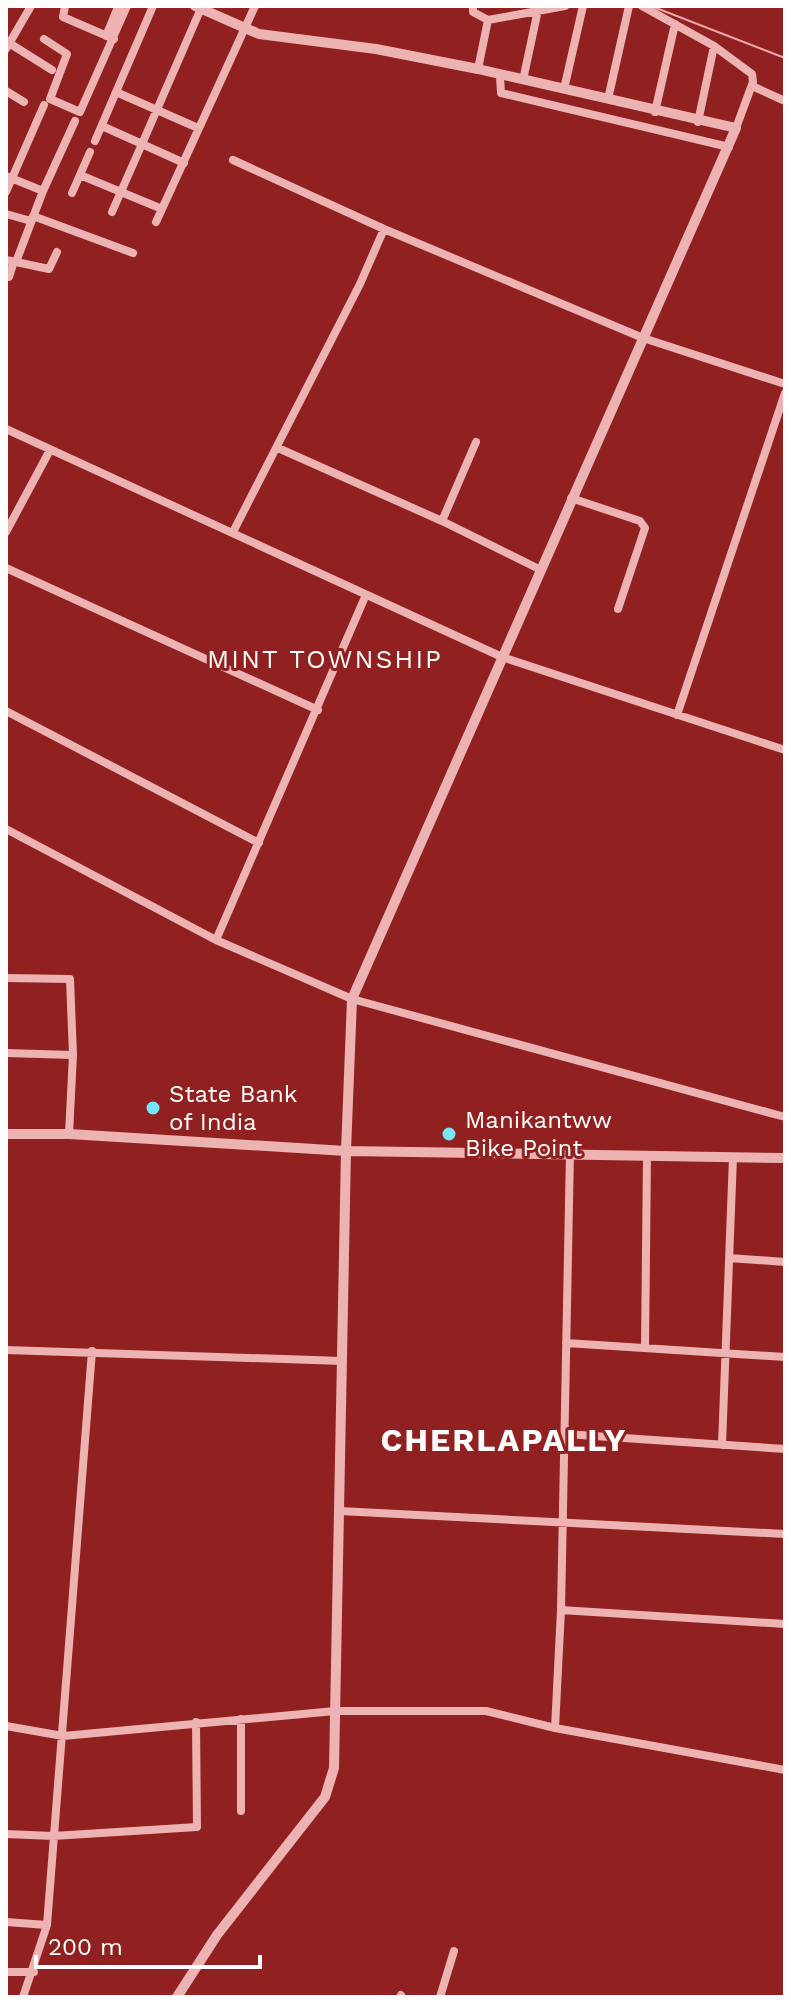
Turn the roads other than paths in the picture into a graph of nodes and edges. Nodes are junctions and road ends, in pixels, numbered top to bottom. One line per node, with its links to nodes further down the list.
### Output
1 (29, 6): 18 (street)
2 (65, 6): 16 (street)
3 (153, 6): 27 (street)
4 (255, 6): 15 (street)
5 (473, 6): 13 (street)
6 (565, 6): 12 (street)
7 (583, 6): 25 (street)
8 (629, 6): 28 (street)
9 (642, 6): 14 (street)
10 (199, 7): 15 (street); 32 (street)
11 (121, 8): 16 (street)
12 (538, 10): 13 (street); 23 (street)
13 (488, 20): 20 (street)
14 (675, 24): 19 (street); 33 (street)
15 (245, 29): 20 (street); 37 (street)
16 (110, 37): 17 (street)
17 (44, 39)
18 (8, 46): 21 (street)
19 (714, 46): 24 (street); 35 (street)
20 (478, 69): 22 (street)
21 (52, 70)
22 (500, 76): 23 (street); 41 (street)
23 (523, 80): 25 (street)
24 (752, 86): 29 (street); 38 (street)
25 (564, 89): 28 (street)
26 (6, 91): 30 (street)
27 (116, 92): 32 (street); 36 (street)
28 (608, 99): 33 (street)
29 (785, 101)
30 (24, 102)
31 (44, 105): 46 (street)
32 (156, 111): 37 (street); 40 (street)
33 (655, 112): 35 (street)
34 (75, 121): 47 (street)
35 (698, 122): 38 (street)
36 (102, 126): 39 (street); 40 (street)
37 (198, 128): 44 (street)
38 (736, 128): 41 (street)
39 (95, 141)
40 (142, 144): 44 (street); 49 (street)
41 (729, 147): 61 (street)
42 (90, 152): 45 (street)
43 (233, 160): 56 (street)
44 (184, 163): 51 (street)
45 (80, 175): 49 (street); 50 (street)
46 (9, 177): 47 (street); 48 (street)
47 (43, 191): 54 (street)
48 (6, 192)
49 (121, 192): 51 (street); 52 (street)
50 (72, 193)
51 (162, 209): 55 (street)
52 (112, 212)
53 (6, 214): 54 (street)
54 (32, 219): 58 (street); 59 (street)
55 (156, 222)
56 (384, 229): 61 (street); 66 (street)
57 (57, 252): 59 (street)
58 (133, 253)
59 (12, 261): 60 (street)
60 (9, 277)
61 (643, 338): 62 (street); 68 (street)
62 (785, 384)
63 (785, 393): 79 (street)
64 (6, 429): 67 (street)
65 (476, 442): 69 (street)
66 (278, 448): 69 (street); 71 (street)
67 (50, 450): 70 (street); 71 (street)
68 (571, 498): 73 (street); 75 (street)
69 (442, 521): 73 (street)
70 (6, 532)
71 (233, 532): 74 (street)
72 (6, 568): 77 (street)
73 (539, 569): 76 (street)
74 (365, 597): 76 (street); 77 (street)
75 (618, 609)
76 (502, 657): 79 (street); 85 (street)
77 (318, 710): 82 (street)
78 (6, 711): 82 (street)
79 (677, 715): 80 (street)
80 (785, 750)
81 (6, 829): 83 (street)
82 (259, 843): 83 (street)
83 (216, 940): 85 (street)
84 (6, 978): 87 (street)
85 (352, 999): 88 (street); 91 (street)
86 (6, 1053): 87 (street)
87 (73, 1055): 90 (street)
88 (785, 1117)
89 (6, 1134): 90 (street)
90 (69, 1134): 91 (street)
91 (346, 1151): 92 (street); 104 (street)
92 (570, 1153): 93 (street); 98 (street)
93 (647, 1155): 94 (street); 99 (street)
94 (733, 1157): 95 (street); 96 (street)
95 (785, 1158)
96 (729, 1258): 97 (street); 102 (street)
97 (785, 1262)
98 (566, 1343): 99 (street); 105 (street)
99 (645, 1348): 102 (street)
100 (6, 1350): 101 (street)
101 (92, 1351): 104 (street); 118 (street)
102 (725, 1353): 103 (street); 106 (street)
103 (785, 1357)
104 (342, 1361): 108 (street)
105 (565, 1434): 106 (street); 109 (street)
106 (722, 1445): 107 (street)
107 (785, 1449)
108 (340, 1511): 109 (street); 113 (street)
109 (563, 1523): 110 (street); 111 (street)
110 (785, 1534)
111 (561, 1610): 112 (street); 117 (street)
112 (785, 1624)
113 (335, 1711): 114 (street); 117 (street); 129 (street)
114 (241, 1719): 115 (street); 120 (street)
115 (196, 1722): 118 (street); 122 (street)
116 (6, 1726): 118 (street)
117 (555, 1728): 119 (street)
118 (63, 1736): 122 (street)
119 (785, 1770)
120 (241, 1811)
121 (6, 1834): 122 (street)
122 (53, 1836): 124 (street)
123 (6, 1922): 124 (street)
124 (47, 1925): 127 (street)
125 (454, 1951): 130 (street)
126 (6, 1972): 127 (street)
127 (34, 1972): 128 (street)
128 (23, 1997)
129 (177, 1997)
130 (440, 1997)

